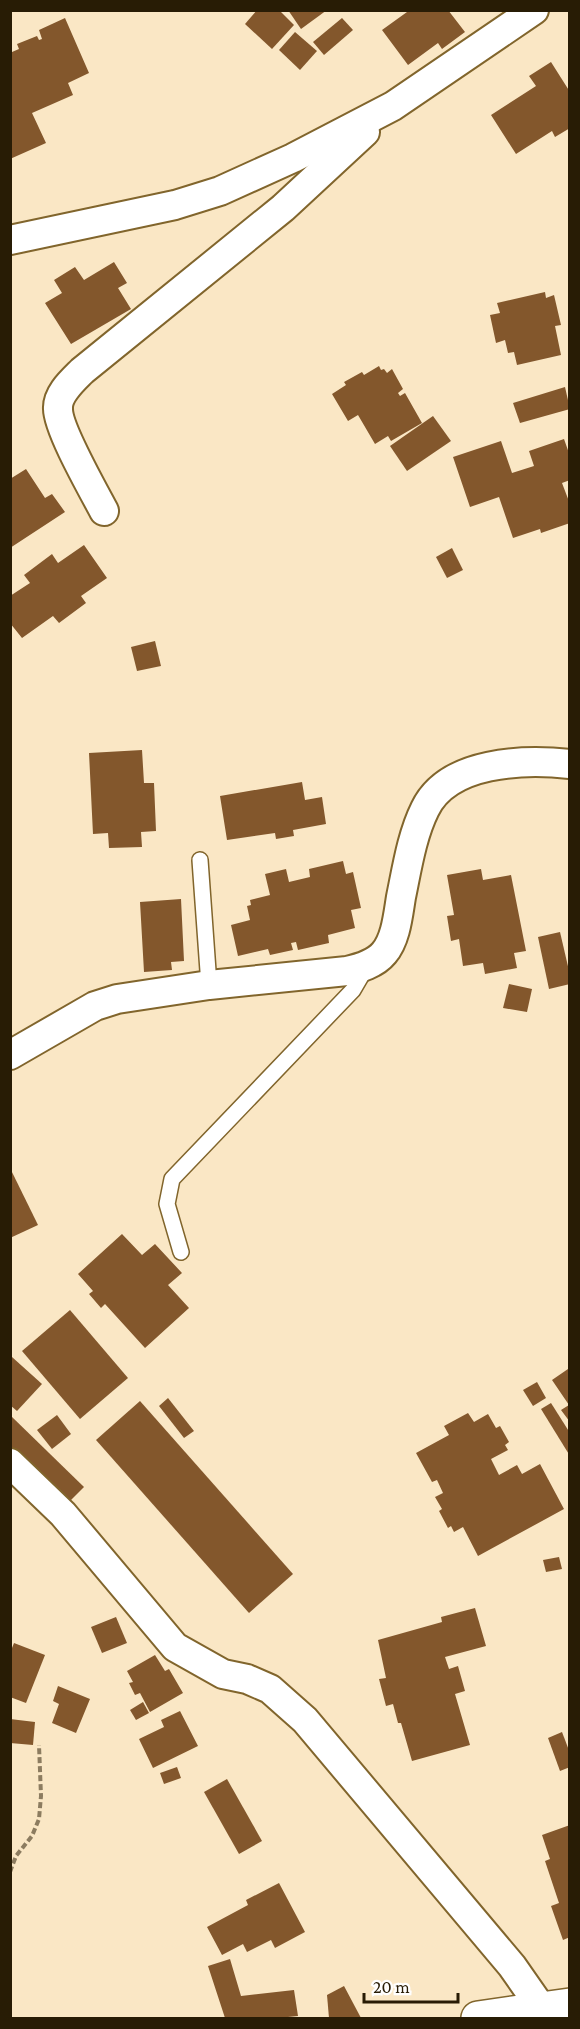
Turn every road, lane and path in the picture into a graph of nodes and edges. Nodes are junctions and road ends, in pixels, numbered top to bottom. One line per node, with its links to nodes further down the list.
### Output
1 (534, 10): 2 (street)
2 (506, 19): 3 (street)
3 (393, 106): 4 (street); 5 (street)
4 (10, 240)
5 (104, 511)
6 (570, 764): 8 (street)
7 (200, 860): 9 (lane)
8 (367, 966): 9 (street); 11 (lane)
9 (209, 985): 10 (street)
10 (10, 1055)
11 (181, 1252)
12 (10, 1463): 15 (street)
13 (39, 1745): 14 (path)
14 (10, 1872)
15 (552, 2011): 16 (street)
16 (478, 2019)

